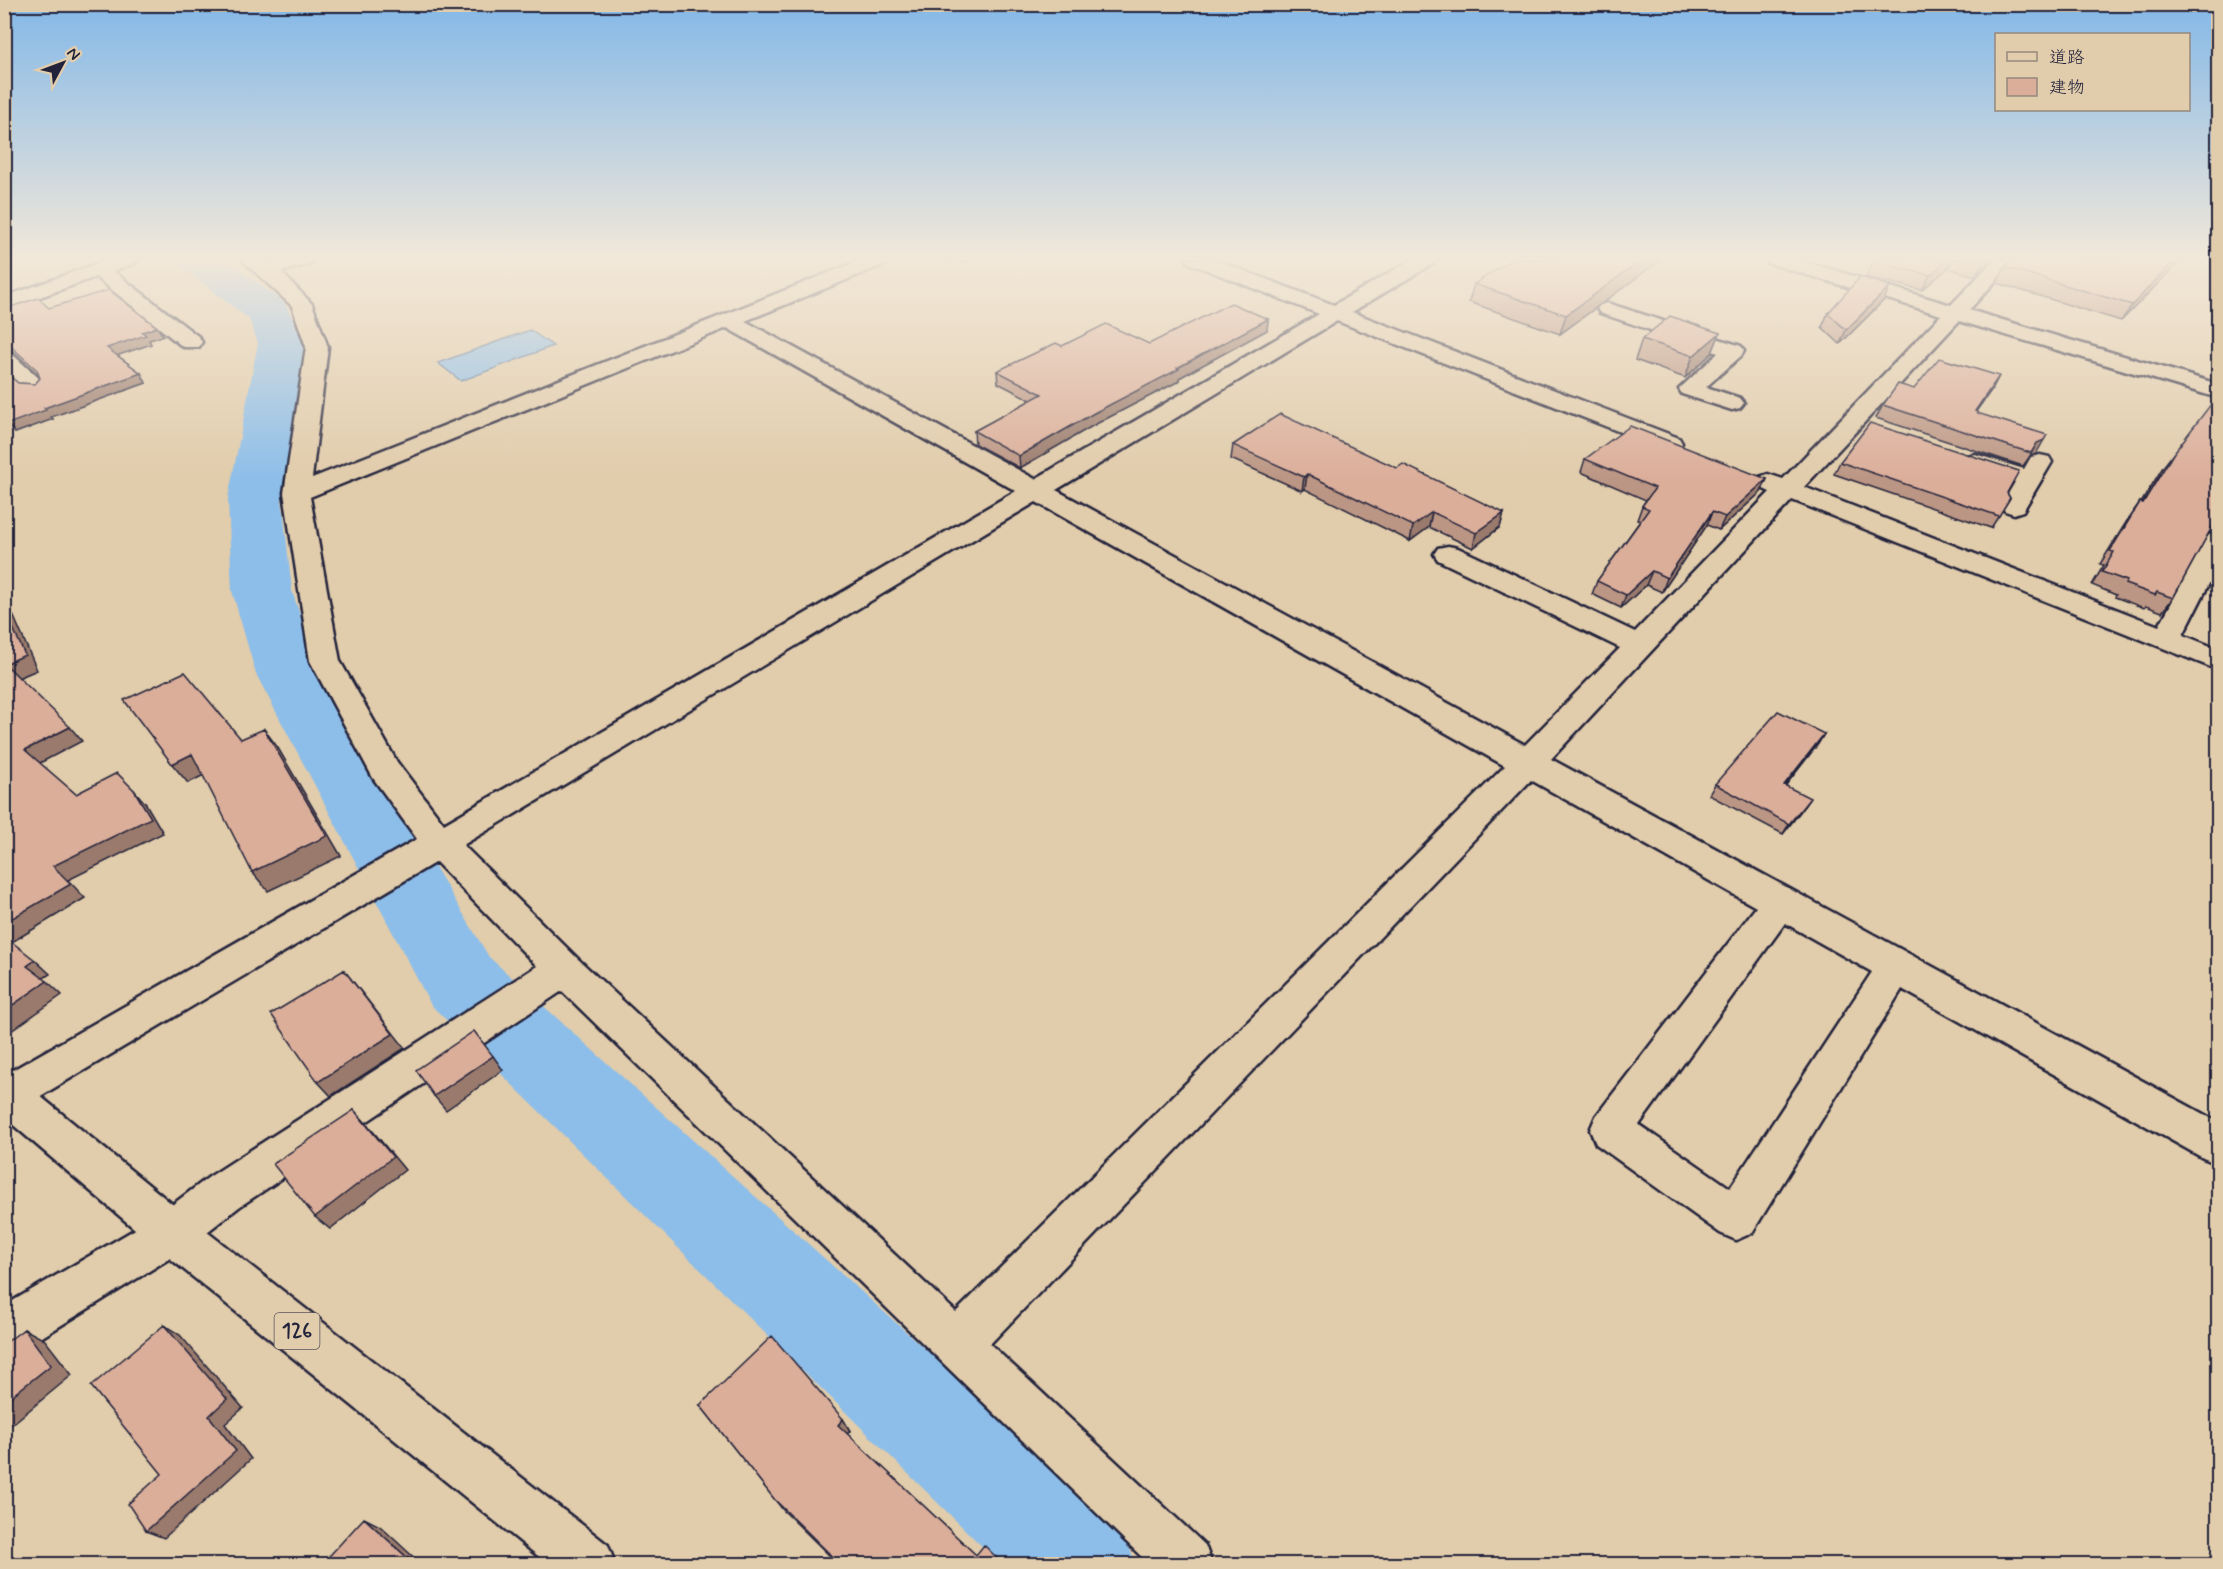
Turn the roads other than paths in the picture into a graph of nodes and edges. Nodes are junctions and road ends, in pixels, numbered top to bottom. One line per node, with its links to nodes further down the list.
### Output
1 (177, 332): 10 (main road)
2 (312, 332): 20 (main road)
3 (697, 332): 20 (main road)
4 (749, 332): 18 (main road)
5 (1302, 332): 18 (main road)
6 (1388, 332): 15 (main road)
7 (1677, 332): 14 (main road)
8 (1938, 332): 19 (main road)
9 (2022, 332): 13 (main road)
10 (191, 342)
11 (4, 359): 12 (main road)
12 (34, 386)
13 (2218, 391)
14 (1732, 404)
15 (1688, 451)
16 (1953, 454): 21 (main road)
17 (1743, 472): 19 (main road)
18 (1034, 489): 27 (main road); 28 (main road)
19 (1787, 489): 24 (main road); 25 (main road)
20 (297, 493): 28 (main road)
21 (2014, 506)
22 (2218, 541): 24 (main road)
23 (1448, 554): 25 (main road)
24 (2167, 638): 26 (main road)
25 (1640, 646): 27 (main road)
26 (2218, 660)
27 (1528, 763): 29 (main road); 36 (main road)
28 (438, 843): 31 (main road); 32 (main road)
29 (1780, 902): 30 (main road); 30 (main road)
30 (1896, 966): 33 (main road)
31 (564, 969): 34 (main road); 36 (main road)
32 (6, 1092): 34 (main road, 126)
33 (2218, 1144)
34 (172, 1232): 35 (main road); 37 (main road, 126)
35 (4, 1333)
36 (956, 1345): 38 (main road)
37 (589, 1564)
38 (1186, 1564)

